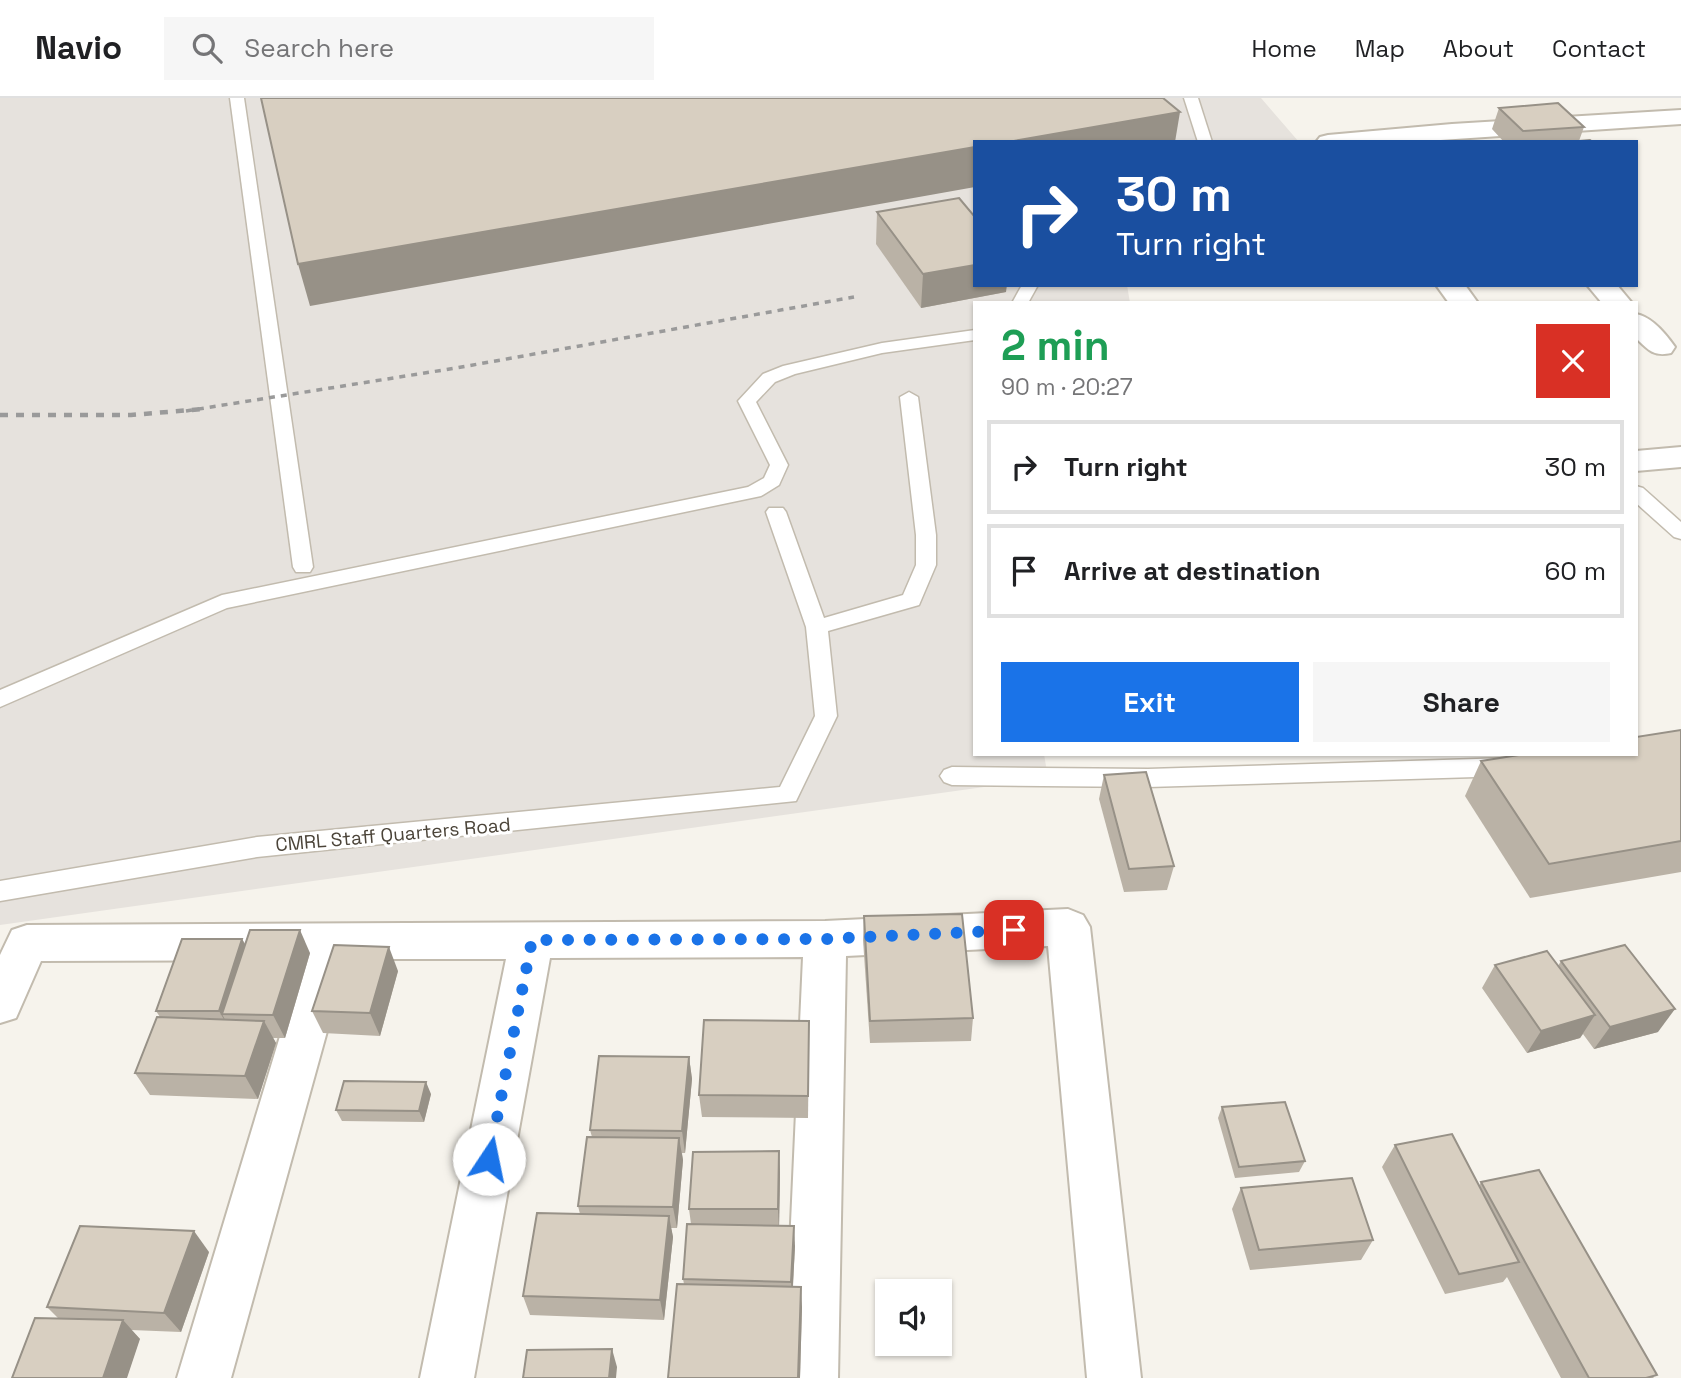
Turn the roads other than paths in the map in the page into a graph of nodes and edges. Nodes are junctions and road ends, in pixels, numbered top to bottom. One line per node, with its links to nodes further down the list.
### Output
1 (237, 98): 20 (lane)
2 (1191, 98): 5 (lane)
3 (1681, 117): 4 (street)
4 (1457, 136): 6 (street)
5 (1204, 140)
6 (1371, 140)
7 (1452, 287): 9 (street)
8 (1603, 287): 10 (street)
9 (1463, 301)
10 (1616, 301)
11 (1638, 324): 13 (street)
12 (973, 335): 22 (lane)
13 (1661, 347)
14 (909, 397): 21 (lane)
15 (1681, 457): 16 (street)
16 (1638, 461)
17 (1638, 494): 19 (lane)
18 (776, 512): 21 (lane)
19 (1681, 533)
20 (303, 567)
21 (817, 627): 25 (lane, CMRL Staff Quarters Road)
22 (0, 699)
23 (1532, 767): 24 (lane)
24 (952, 776)
25 (0, 891)
26 (825, 939): 27 (street); 32 (street); 33 (street)
27 (532, 940): 28 (street); 31 (street)
28 (330, 941): 29 (street); 30 (street)
29 (0, 1004)
30 (204, 1378)
31 (447, 1378)
32 (810, 1378)
33 (1114, 1378)

